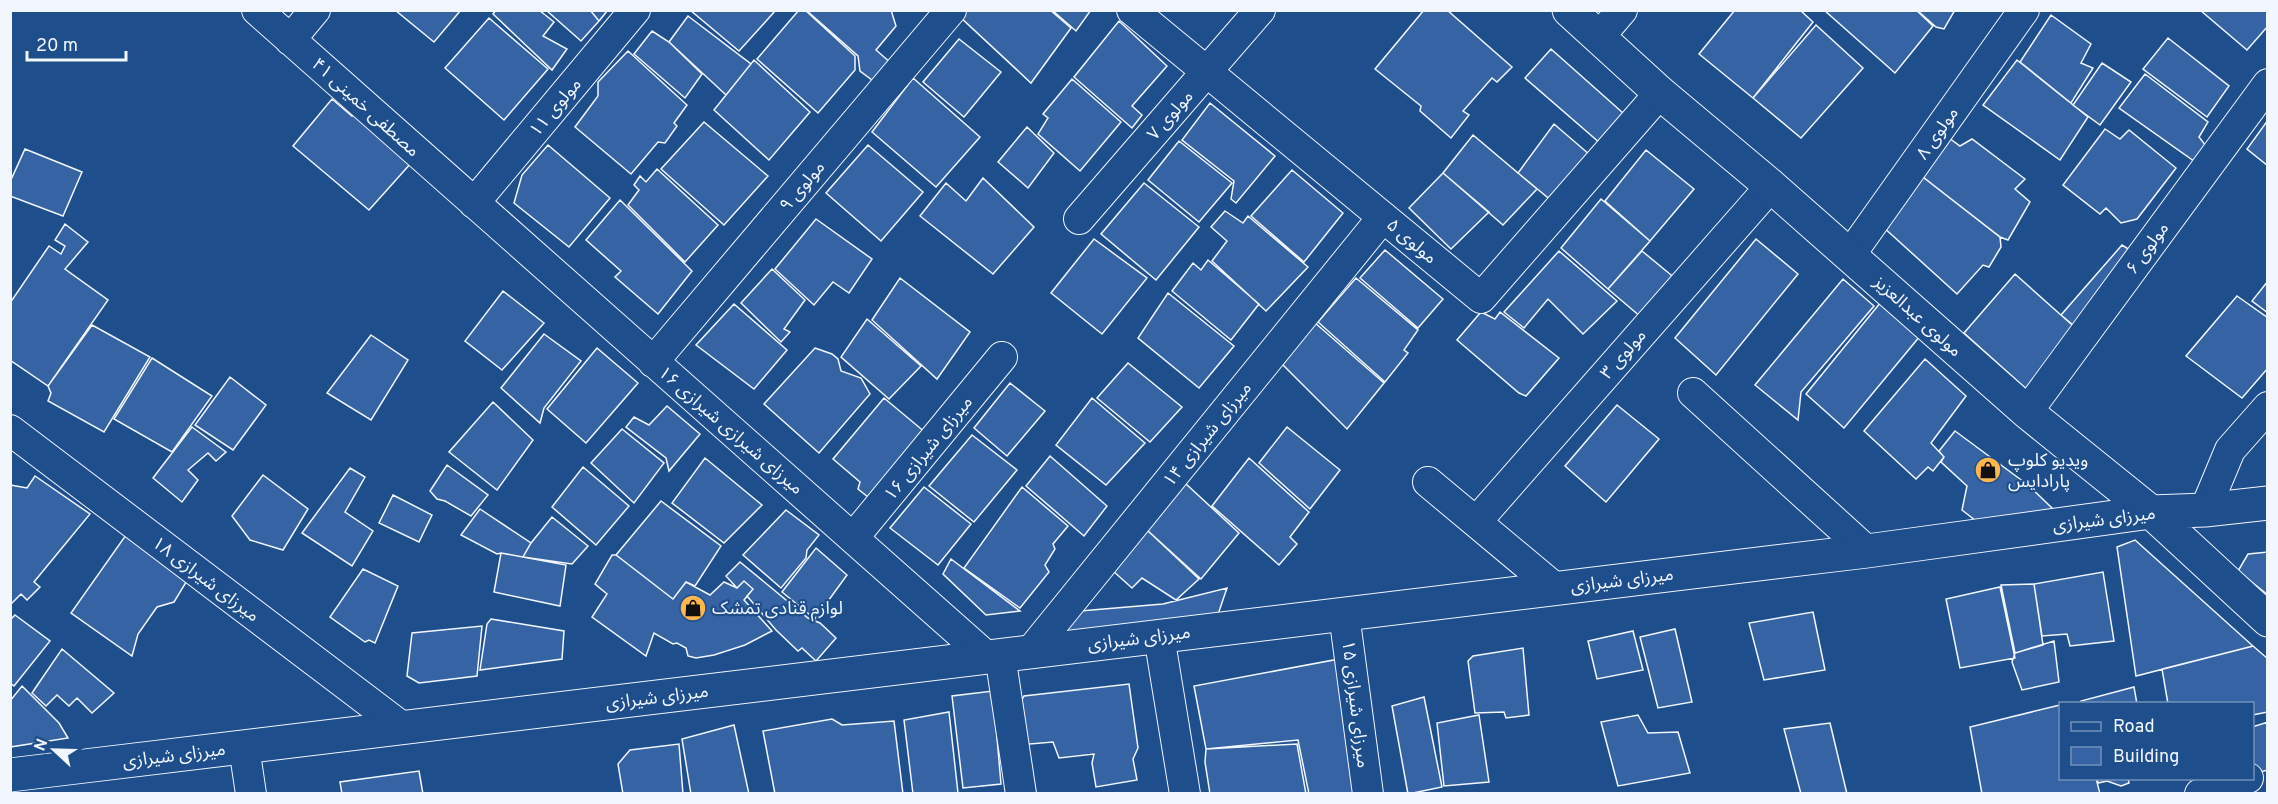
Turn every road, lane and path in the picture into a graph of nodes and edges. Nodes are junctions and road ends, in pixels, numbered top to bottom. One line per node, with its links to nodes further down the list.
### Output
1 (257, 10): 11 (street, مصطفی خمینی ۴۱)
2 (315, 10): 11 (street)
3 (635, 10): 16 (street, مولوی ۱۱)
4 (951, 10): 21 (street, مولوی ۹)
5 (1132, 10): 12 (street, مولوی ۵)
6 (1260, 10): 12 (street, مولوی ۷)
7 (1569, 10): 10 (main road, مولوی عبدالعزیز)
8 (1622, 10): 10 (street)
9 (2024, 10): 19 (street, مولوی ۸)
10 (1599, 37): 14 (main road, مولوی عبدالعزیز)
11 (290, 40): 16 (street, مصطفی خمینی ۴۱)
12 (1208, 73): 17 (street, مولوی ۵); 18 (street, مولوی ۷)
13 (2268, 84): 24 (street, مولوی ۶)
14 (1660, 93): 15 (main road, مولوی عبدالعزیز); 17 (street, مولوی ۵)
15 (1771, 186): 19 (main road, مولوی عبدالعزیز); 30 (street, مولوی ۳)
16 (474, 203): 21 (street, میرزای شیرازی شیرازی ۱۶)
17 (1383, 217): 37 (street, میرزای شیرازی ۱۴)
18 (1079, 219)
19 (1850, 255): 24 (main road, مولوی عبدالعزیز)
20 (1002, 357): 31 (street, میرزای شیرازی ۱۶)
21 (653, 362): 31 (street, میرزای شیرازی شیرازی ۱۶)
22 (1693, 393): 32 (street)
23 (2268, 407): 28 (street)
24 (2027, 412): 29 (main road, مولوی عبدالعزیز)
25 (10, 430): 38 (street, میرزای شیرازی ۱۸)
26 (1428, 482): 30 (street)
27 (2268, 503): 28 (main road, میرزای شیرازی)
28 (2205, 510): 29 (main road, میرزای شیرازی)
29 (2151, 512): 32 (main road, میرزای شیرازی); 35 (main road, مولوی عبدالعزیز)
30 (1476, 522): 33 (street)
31 (853, 538): 37 (street, میرزای شیرازی شیرازی ۱۶)
32 (1867, 551): 33 (main road, میرزای شیرازی)
33 (1555, 588): 34 (main road, میرزای شیرازی)
34 (1344, 614): 36 (main road, میرزای شیرازی); 45 (street, میرزای شیرازی ۱۵)
35 (2268, 620)
36 (1159, 636): 37 (main road, میرزای شیرازی); 44 (street)
37 (1006, 655): 38 (main road, میرزای شیرازی); 43 (street)
38 (402, 728): 39 (main road, میرزای شیرازی)
39 (244, 747): 40 (main road, میرزای شیرازی); 42 (street)
40 (10, 775)
41 (2242, 780): 46 (street)
42 (251, 794)
43 (1021, 794)
44 (1185, 794)
45 (1368, 794)
46 (2200, 794)

